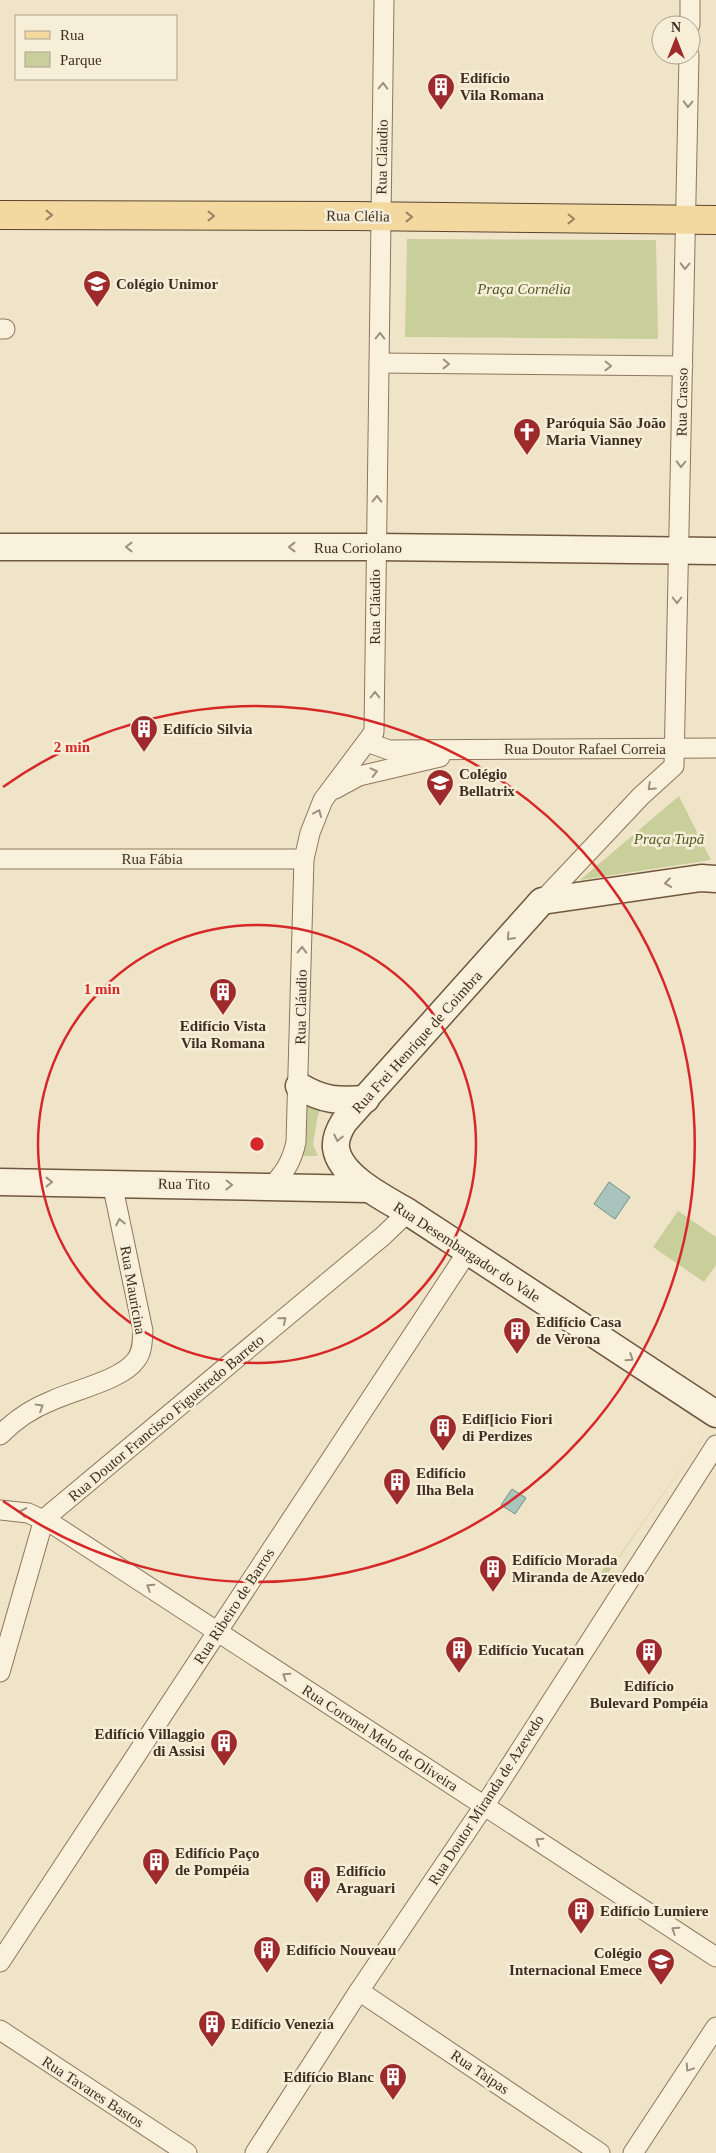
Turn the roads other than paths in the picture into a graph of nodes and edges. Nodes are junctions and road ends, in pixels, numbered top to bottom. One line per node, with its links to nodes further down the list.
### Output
1 (384, 0): 6 (street, Rua Cláudio, one-way to 1)
2 (690, 0): 3 (street)
3 (690, 15)
4 (689, 65): 7 (street, Rua Crasso, one-way to 7)
5 (0, 215): 6 (main road, Rua Clélia, one-way to 6)
6 (382, 217): 7 (main road, Rua Clélia, one-way to 7); 9 (street, Rua Cláudio, one-way to 6)
7 (686, 220): 8 (main road, Rua Clélia); 10 (street, Rua Crasso, one-way to 10)
8 (716, 220)
9 (379, 363): 10 (street, one-way to 10); 12 (street, Rua Cláudio, one-way to 9)
10 (683, 366): 13 (street, Rua Crasso, one-way to 13)
11 (0, 547): 12 (street, Rua Coriolano, one-way to 11)
12 (376, 547): 13 (street, Rua Coriolano); 15 (street, Rua Cláudio, one-way to 12)
13 (679, 551): 14 (street, Rua Coriolano); 16 (street, Rua Crasso, one-way to 16)
14 (716, 551)
15 (367, 742): 18 (street, Rua Doutor Rafael Correia); 19 (street, Rua Cláudio)
16 (674, 748): 17 (street, Rua Doutor Rafael Correia); 18 (street, Rua Doutor Rafael Correia); 23 (street, one-way to 23)
17 (716, 748)
18 (455, 750): 19 (street, Rua Doutor Rafael Correia, one-way to 18)
19 (330, 792): 21 (street, Rua Cláudio, one-way to 19)
20 (0, 859): 21 (street, Rua Fábia)
21 (304, 860): 24 (street, Rua Cláudio, one-way to 21)
22 (716, 879): 23 (street, one-way to 23)
23 (542, 901): 25 (street, Rua Frei Henrique de Coimbra, one-way to 25)
24 (299, 1086): 25 (street); 28 (street, Rua Cláudio)
25 (366, 1099): 29 (street, Rua Frei Henrique de Coimbra, one-way to 29)
26 (0, 1182): 27 (street, Rua Tito, one-way to 27)
27 (112, 1183): 28 (street, Rua Tito, one-way to 28); 33 (street, Rua Mauricina, one-way to 27)
28 (272, 1186): 29 (street, Rua Tito)
29 (368, 1189): 30 (street, Rua Desembargador do Vale)
30 (408, 1212): 31 (street, Rua Desembargador do Vale); 36 (street, Rua Doutor Francisco Figueiredo Barreto, one-way to 30)
31 (468, 1251): 32 (street, Rua Desembargador do Vale, one-way to 32); 37 (street, Rua Ribeiro de Barros)
32 (716, 1414)
33 (0, 1435)
34 (716, 1445): 39 (street, Rua Doutor Miranda de Azevedo)
35 (0, 1510): 36 (street, Rua Coronel Melo de Oliveira, one-way to 35)
36 (44, 1519): 37 (street, Rua Coronel Melo de Oliveira, one-way to 36); 38 (street)
37 (217, 1631): 39 (street, Rua Coronel Melo de Oliveira, one-way to 37); 41 (street, Rua Ribeiro de Barros)
38 (0, 1672)
39 (484, 1805): 40 (street, Rua Coronel Melo de Oliveira, one-way to 39); 42 (street, Rua Doutor Miranda de Azevedo)
40 (716, 1957)
41 (0, 1962)
42 (359, 1991): 46 (street, Rua Doutor Miranda de Azevedo); 47 (street, Rua Taipas)
43 (716, 2027): 48 (street, one-way to 48)
44 (0, 2030): 45 (street, Rua Tavares Bastos)
45 (187, 2153)
46 (255, 2153)
47 (600, 2153)
48 (632, 2153)

